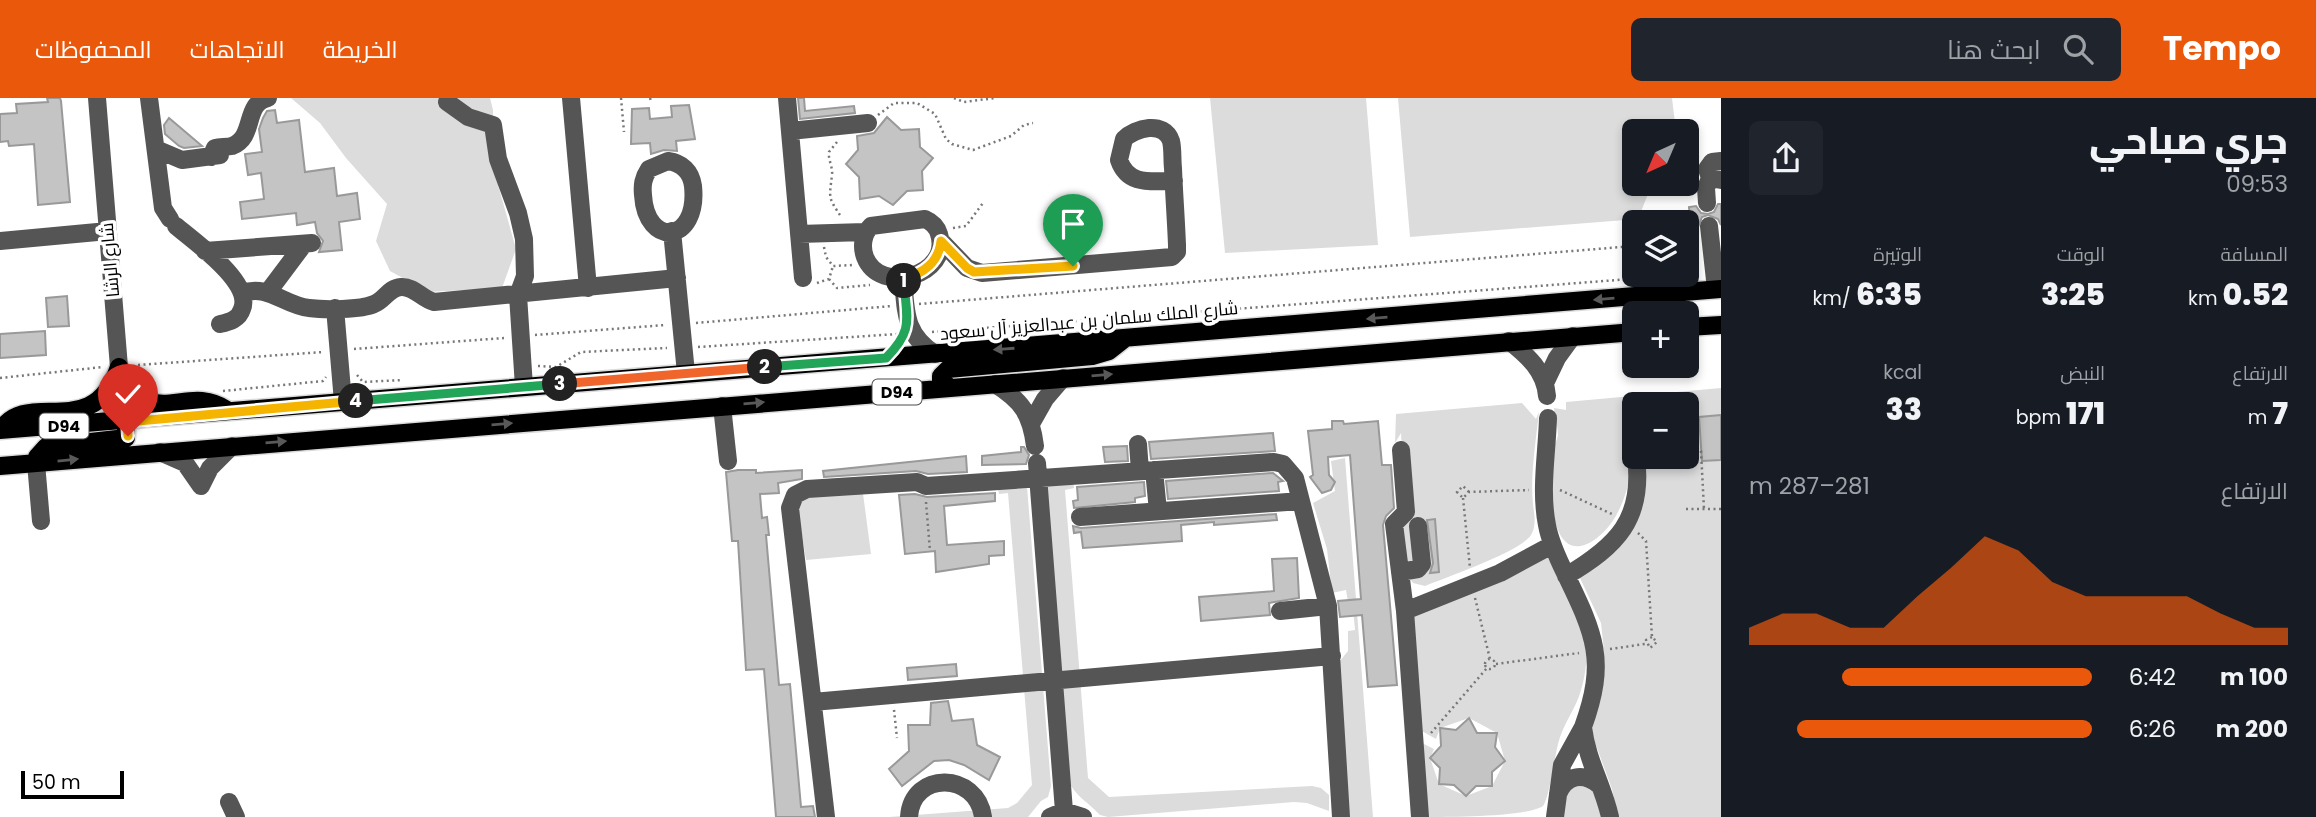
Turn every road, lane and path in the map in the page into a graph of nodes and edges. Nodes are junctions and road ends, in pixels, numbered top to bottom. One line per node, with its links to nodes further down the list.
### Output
1 (97, 98): 25 (street, شارع الرشا)
2 (572, 98): 41 (street)
3 (621, 98): 15 (path)
4 (787, 98): 14 (street)
5 (954, 98): 8 (path)
6 (995, 98): 8 (path)
7 (151, 99): 16 (street)
8 (982, 99)
9 (271, 100): 18 (street)
10 (447, 102): 45 (street)
11 (868, 123): 12 (path); 13 (street)
12 (1033, 123)
13 (848, 125): 14 (street); 27 (path)
14 (790, 131): 29 (street)
15 (624, 132)
16 (156, 149): 18 (street); 33 (street)
17 (235, 153): 18 (street)
18 (211, 157)
19 (1721, 161): 20 (street)
20 (1715, 179): 23 (street)
21 (1174, 181): 30 (street)
22 (983, 203): 30 (path)
23 (1707, 203)
24 (1709, 226): 42 (street)
25 (107, 231): 31 (street); 63 (street, شارع الرشا)
26 (672, 231): 35 (street)
27 (857, 232): 28 (street); 30 (street); 38 (street)
28 (823, 233): 29 (street); 34 (path)
29 (799, 234): 40 (street)
30 (938, 234): 36 (street)
31 (0, 240)
32 (1622, 247): 46 (path)
33 (205, 251): 43 (street); 44 (street)
34 (834, 266): 37 (path); 38 (path)
35 (677, 278): 41 (street); 49 (street)
36 (904, 278): 38 (street); 46 (street)
37 (829, 279): 38 (path); 40 (path)
38 (876, 279)
39 (1622, 280): 52 (path)
40 (808, 281)
41 (587, 288): 45 (street)
42 (1719, 289): 56 (main road, شارع الملك سلمان بن عبدالعزيز آل سعود / D94, one-way to 56)
43 (268, 292): 44 (street); 47 (street)
44 (243, 293): 48 (street)
45 (518, 295): 47 (street); 54 (street)
46 (906, 305): 49 (path); 52 (street)
47 (335, 308): 59 (street)
48 (220, 324)
49 (681, 324): 54 (path); 58 (street)
50 (1721, 325): 51 (main road)
51 (1699, 326)
52 (908, 332): 58 (path); 60 (street); 61 (street)
53 (1622, 333): 55 (main road, D94)
54 (520, 337): 59 (path); 62 (street)
55 (1573, 337): 57 (main road, D94); 57 (street)
56 (1123, 340): 60 (main road, شارع الملك سلمان بن عبدالعزيز آل سعود / D94, one-way to 60); 71 (main road)
57 (1509, 341): 67 (main road, D94, one-way to 57)
58 (683, 348): 62 (path); 65 (street)
59 (338, 351): 63 (path); 64 (street)
60 (935, 354): 61 (main road, شارع الملك سلمان بن عبدالعزيز آل سعود / D94)
61 (886, 358): 65 (main road, شارع الملك سلمان بن عبدالعزيز آل سعود / D94)
62 (522, 365): 70 (street)
63 (119, 367): 66 (path); 75 (main road); 77 (street, شارع الرشا); 79 (main road)
64 (340, 369): 68 (path); 72 (path); 73 (street)
65 (686, 373): 70 (main road, شارع الملك سلمان بن عبدالعزيز آل سعود / D94)
66 (0, 378)
67 (1063, 378): 69 (main road, D94); 78 (street)
68 (404, 380)
69 (995, 384): 71 (main road, D94); 78 (street)
70 (524, 387): 73 (main road, شارع الملك سلمان بن عبدالعزيز آل سعود / D94)
71 (949, 387): 74 (main road, D94, one-way to 71)
72 (219, 391)
73 (342, 402): 75 (main road, شارع الملك سلمان بن عبدالعزيز آل سعود / D94)
74 (722, 406): 81 (main road, D94, one-way to 74); 85 (street)
75 (229, 412): 77 (main road, شارع الملك سلمان بن عبدالعزيز آل سعود / D94)
76 (1548, 418): 100 (street)
77 (127, 422): 79 (main road, شارع الملك سلمان بن عبدالعزيز آل سعود / D94); 87 (main road)
78 (1032, 422): 86 (street)
79 (1, 430)
80 (1138, 444): 90 (street)
81 (232, 446): 84 (main road, D94); 84 (street)
82 (1401, 450): 102 (street)
83 (1699, 450): 94 (path)
84 (159, 452): 87 (main road, D94, one-way to 84)
85 (728, 461)
86 (1036, 462): 90 (street); 91 (street); 112 (street)
87 (36, 463): 88 (main road, D94); 98 (street)
88 (0, 466)
89 (1636, 469): 103 (street)
90 (1147, 470): 92 (street); 96 (street)
91 (924, 485): 101 (path); 114 (street)
92 (1301, 500): 96 (street); 104 (street)
93 (1686, 509): 94 (path)
94 (1704, 509): 95 (path)
95 (1721, 509)
96 (1158, 511): 97 (street)
97 (1080, 517)
98 (41, 521)
99 (1418, 526): 102 (street)
100 (1552, 545): 103 (street); 106 (street)
101 (930, 551)
102 (1400, 572): 106 (street)
103 (1566, 576): 108 (street)
104 (1328, 606): 105 (street); 109 (street)
105 (1280, 611)
106 (1405, 611): 117 (street)
107 (1646, 644): 108 (path)
108 (1595, 651): 110 (path); 115 (street)
109 (1332, 656): 112 (street); 125 (street)
110 (1496, 664): 111 (path); 111 (path)
111 (1487, 668): 117 (path)
112 (1054, 680): 113 (street); 120 (street)
113 (893, 695): 114 (street); 116 (path)
114 (813, 702): 121 (street)
115 (1583, 727): 118 (street); 119 (street)
116 (897, 738)
117 (1417, 750): 126 (street)
118 (1599, 785): 119 (street); 128 (street)
119 (1558, 794): 127 (street)
120 (1057, 814): 124 (street)
121 (826, 817)
122 (909, 817): 123 (street)
123 (983, 817)
124 (1083, 817)
125 (1341, 817)
126 (1420, 817)
127 (1555, 817)
128 (1610, 817)

